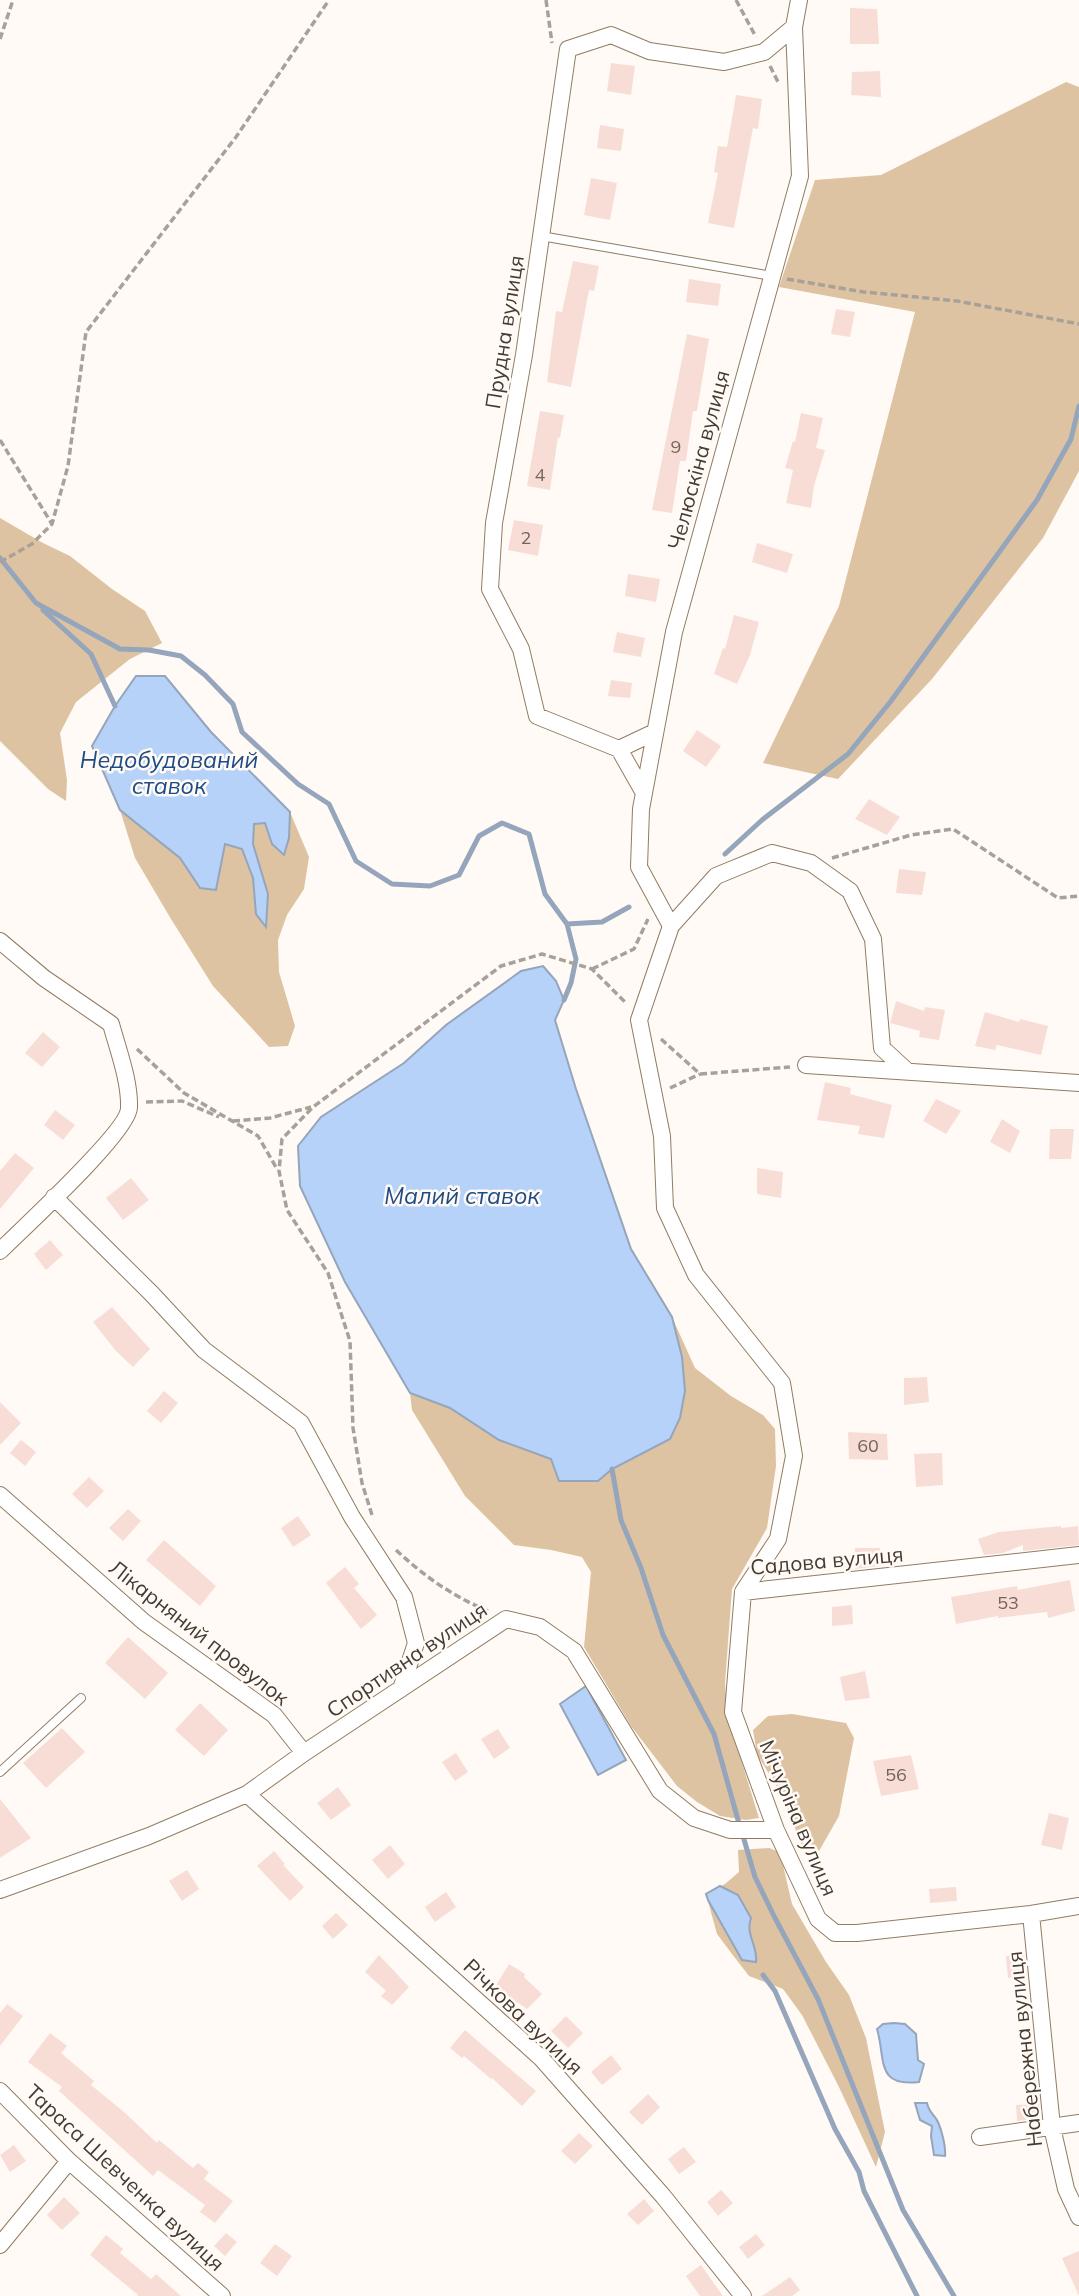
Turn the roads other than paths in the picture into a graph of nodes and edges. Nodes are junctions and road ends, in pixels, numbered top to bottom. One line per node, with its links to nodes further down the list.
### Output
1 (799, 0): 2 (street, Челюскіна вулиця)
2 (794, 27): 3 (street, Прудна вулиця); 4 (street, Челюскіна вулиця)
3 (541, 236): 4 (lane); 6 (street, Прудна вулиця)
4 (772, 276): 5 (street, Челюскіна вулиця)
5 (655, 732): 6 (street); 7 (street, Челюскіна вулиця)
6 (619, 749): 7 (street)
7 (643, 793): 8 (street, Челюскіна вулиця)
8 (671, 926): 11 (street); 17 (street, Садова вулиця)
9 (0, 941): 13 (street)
10 (806, 1065): 11 (street)
11 (907, 1071): 12 (street)
12 (1079, 1083)
13 (54, 1197): 14 (street); 18 (street)
14 (0, 1251)
15 (0, 1495): 20 (street, Лікарняний провулок)
16 (1079, 1555): 17 (street, Садова вулиця)
17 (743, 1592): 23 (street, Мічуріна вулиця)
18 (401, 1689): 20 (street, Спортивна вулиця); 23 (street, Спортивна вулиця)
19 (81, 1698): 21 (lane)
20 (304, 1754): 22 (street, Спортивна вулиця)
21 (0, 1772)
22 (247, 1794): 24 (street, Спортивна вулиця); 35 (street, Річкова вулиця)
23 (776, 1830): 26 (street, Мічуріна вулиця)
24 (0, 1890)
25 (1079, 1906): 26 (street, Мічуріна вулиця)
26 (1031, 1914): 29 (street, Набережна вулиця)
27 (0, 2091): 31 (street, Тараса Шевченка вулиця)
28 (1079, 2123): 29 (street)
29 (1052, 2127): 30 (street); 32 (street, Набережна вулиця)
30 (980, 2137)
31 (69, 2161): 33 (street); 34 (street, Тараса Шевченка вулиця)
32 (1079, 2217)
33 (0, 2245)
34 (222, 2296)
35 (743, 2296)

